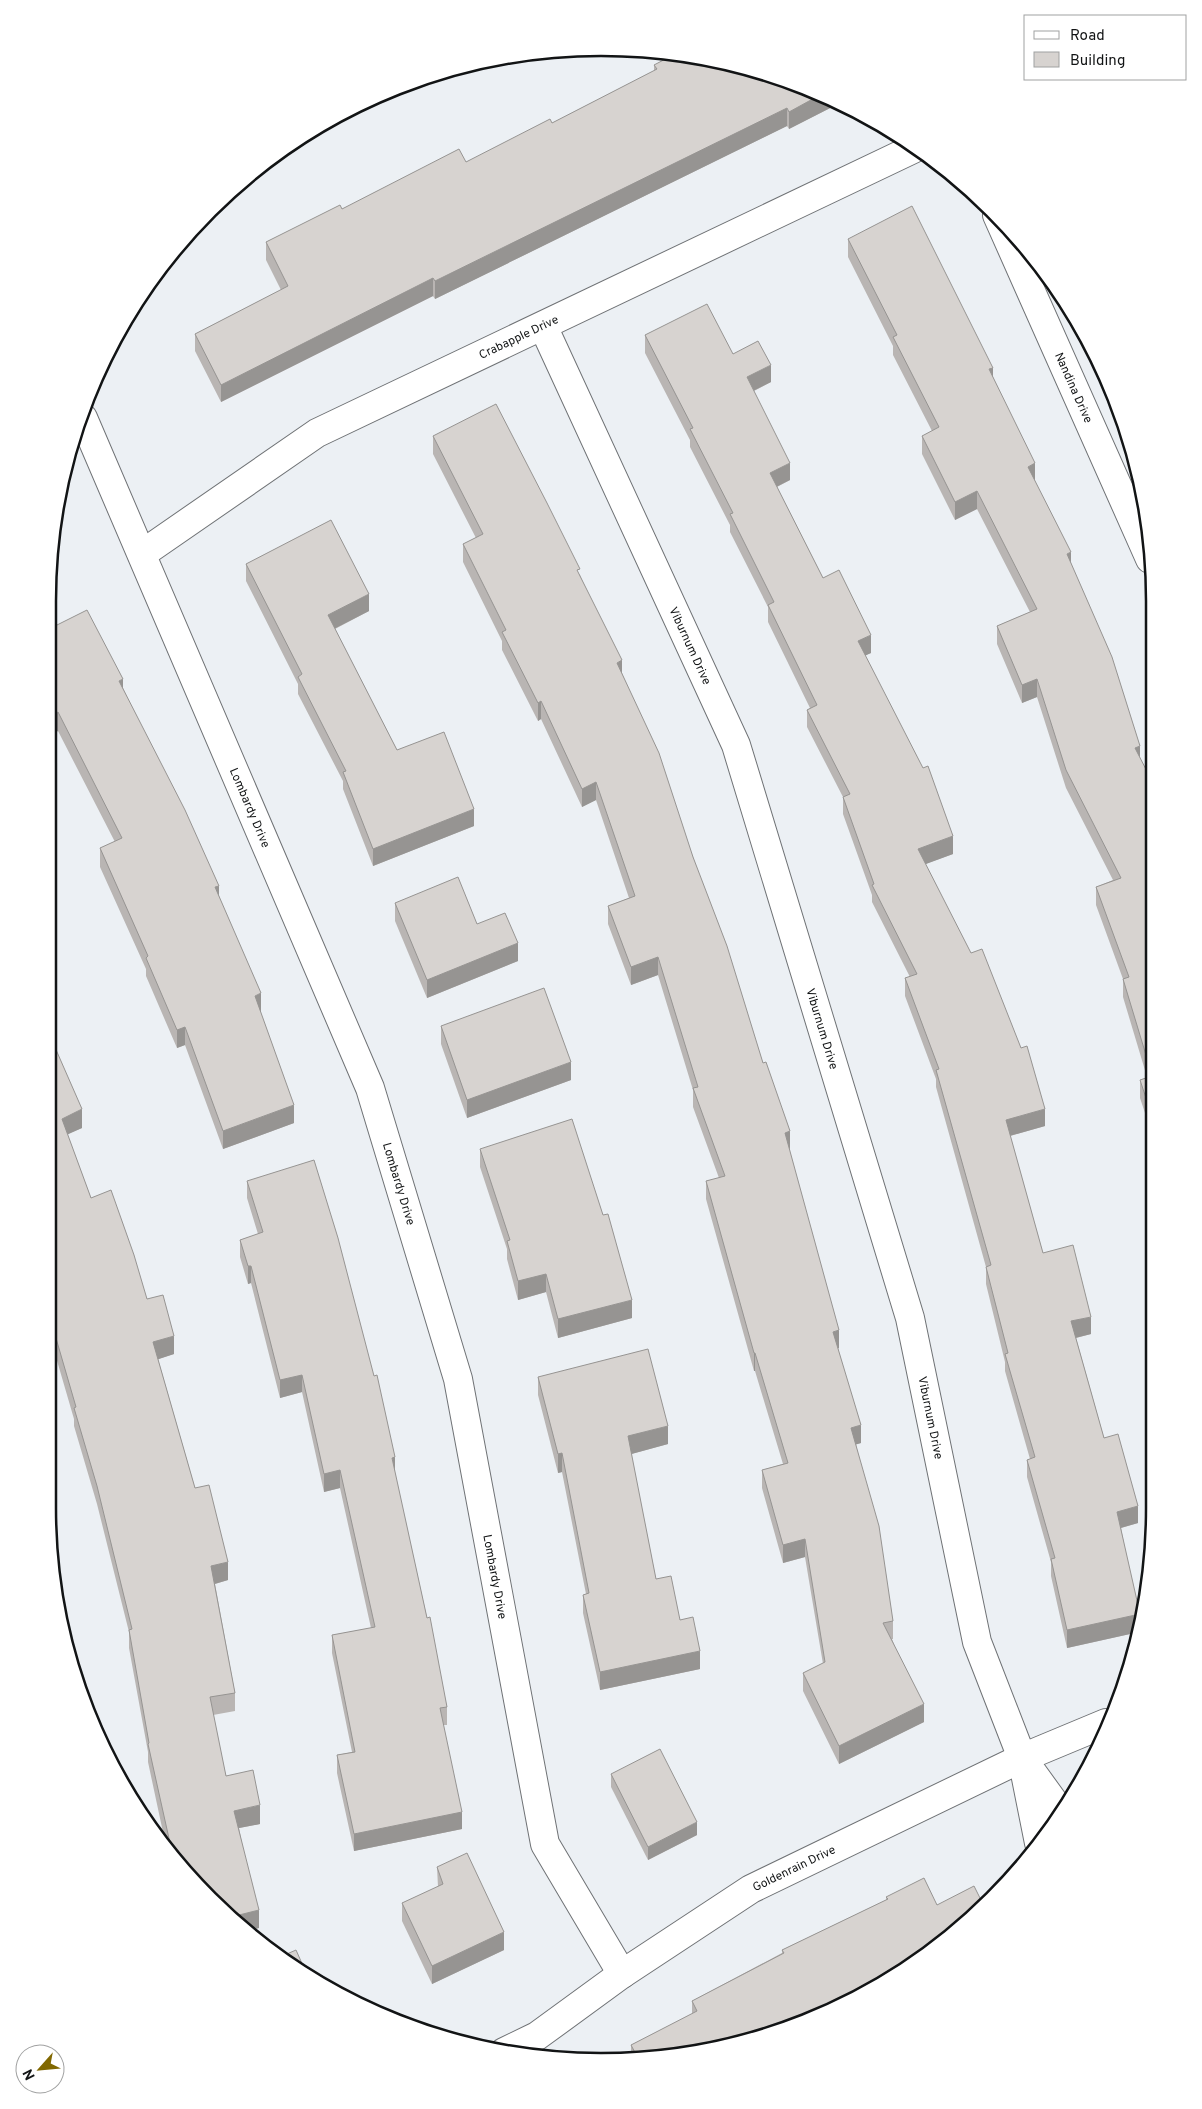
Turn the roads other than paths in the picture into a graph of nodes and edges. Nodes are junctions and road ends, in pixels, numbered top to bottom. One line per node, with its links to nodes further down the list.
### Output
1 (908, 151): 3 (street, Crabapple Drive)
2 (1007, 238): 5 (street, Nandina Drive)
3 (543, 326): 6 (street, Crabapple Drive); 8 (street, Viburnum Drive)
4 (86, 424): 6 (street, Lombardy Drive)
5 (1142, 542)
6 (142, 554): 11 (street, Lombardy Drive)
7 (1100, 1726): 8 (street, Goldenrain Drive)
8 (1022, 1758): 9 (street, Viburnum Drive); 10 (street, Viburnum Drive); 11 (street, Goldenrain Drive)
9 (1057, 1806)
10 (1037, 1834)
11 (622, 1974): 12 (street, Goldenrain Drive)
12 (517, 2046)

